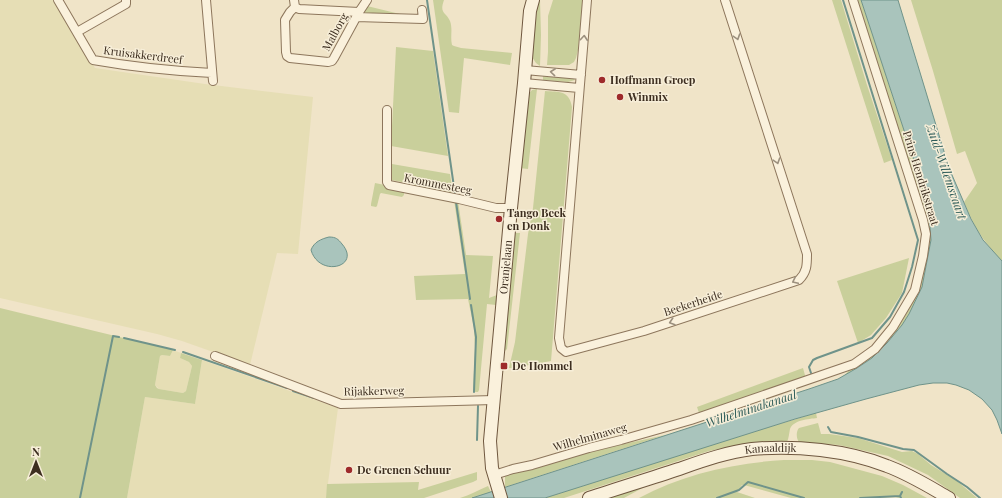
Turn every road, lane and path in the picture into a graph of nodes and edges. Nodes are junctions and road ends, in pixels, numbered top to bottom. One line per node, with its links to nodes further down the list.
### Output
1 (58, 0): 12 (street, Kruisakkerdreef)
2 (126, 0): 12 (street)
3 (206, 0): 12 (street, Kruisakkerdreef)
4 (367, 0): 11 (street, Malborg)
5 (587, 0): 14 (street, Beekerheide, one-way to 5)
6 (725, 0): 16 (street, Beekerheide, one-way to 16)
7 (853, 0): 21 (street, Prins Hendrikstraat)
8 (294, 4): 11 (street, Malborg); 11 (street, Malborg)
9 (531, 4): 13 (main road, Oranjelaan)
10 (422, 10): 11 (street)
11 (357, 15)
12 (77, 32)
13 (525, 70): 14 (street, one-way to 13); 15 (main road, Oranjelaan)
14 (581, 75): 16 (street, Beekerheide)
15 (524, 83): 16 (street); 18 (main road, Oranjelaan)
16 (579, 88)
17 (387, 110): 18 (street, Krommesteeg)
18 (511, 208): 20 (main road, Oranjelaan)
19 (215, 356): 20 (street, Rijakkerweg)
20 (494, 400): 22 (main road, Oranjelaan)
21 (691, 420): 22 (street, Wilhelminaweg)
22 (494, 475): 23 (main road, Oranjelaan)
23 (499, 493)
24 (589, 498): 25 (main road, Kanaaldijk)
25 (949, 498)

